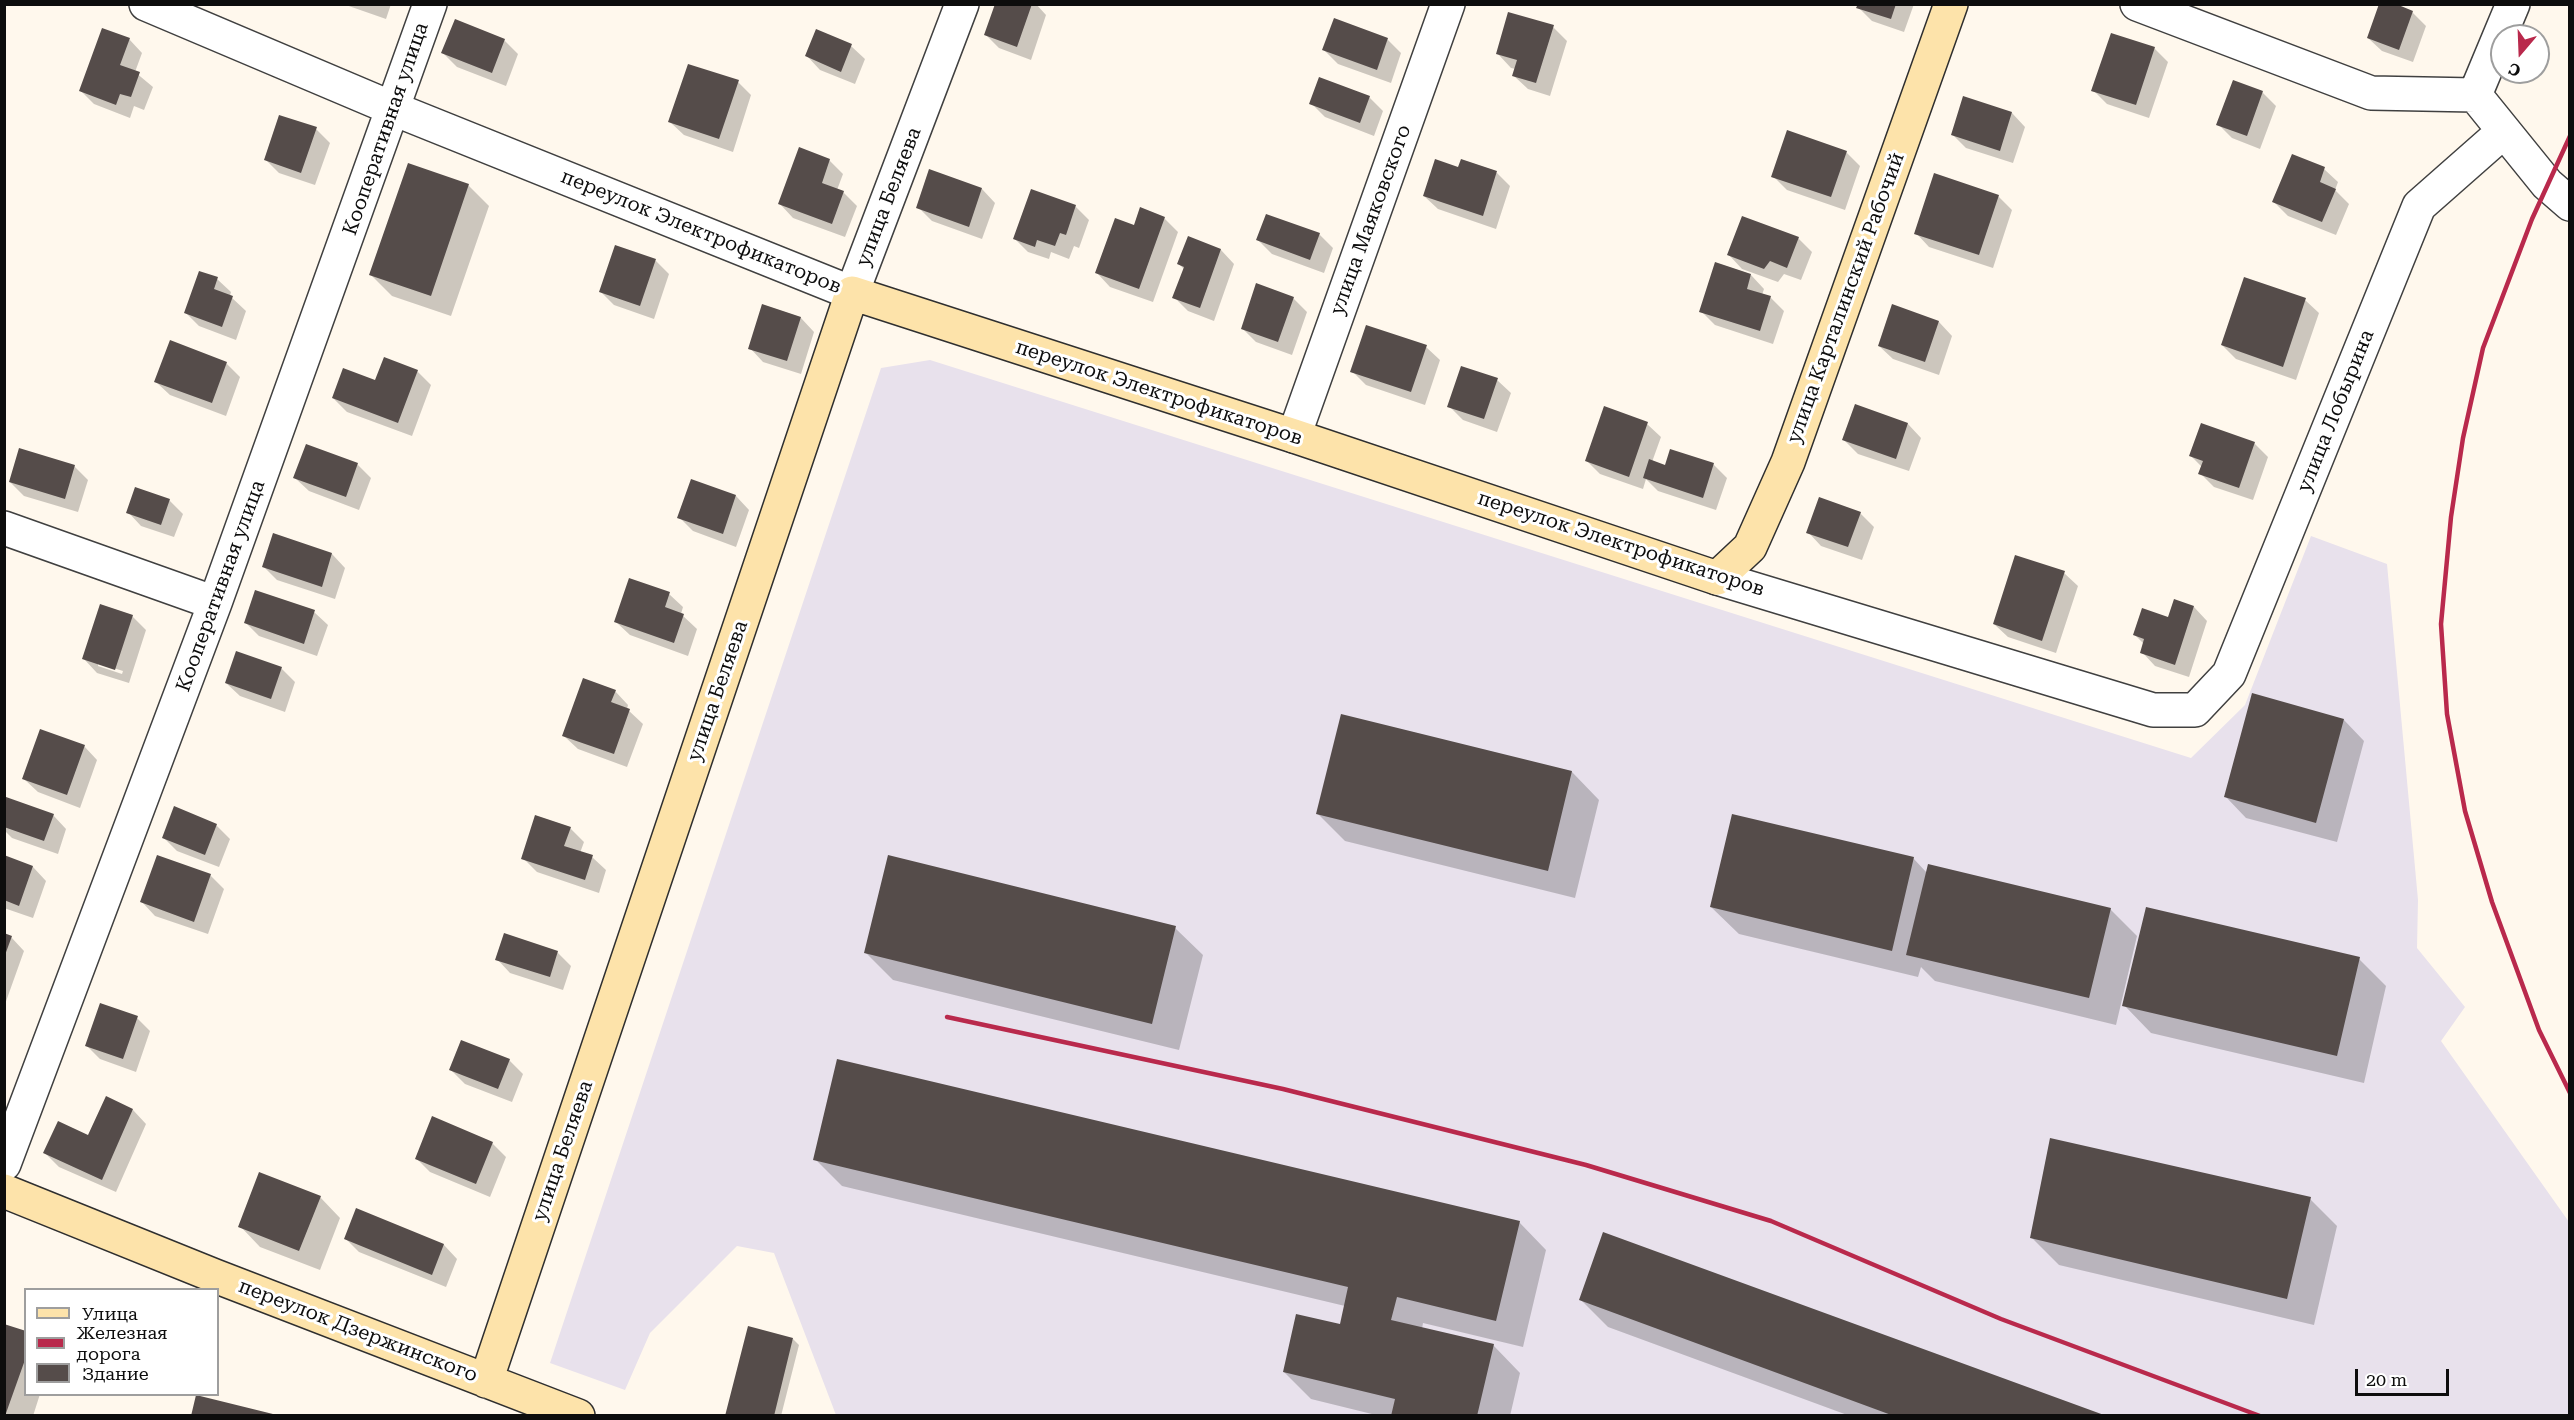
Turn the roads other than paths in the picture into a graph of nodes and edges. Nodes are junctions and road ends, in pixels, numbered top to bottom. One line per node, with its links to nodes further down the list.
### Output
1 (146, 4): 9 (street, переулок Электрофикаторов)
2 (430, 4): 9 (street, Кооперативная улица)
3 (962, 4): 12 (street, улица Беляева)
4 (1448, 4): 13 (street, улица Маяковского)
5 (1951, 4): 15 (street, улица Карталинский Рабочий)
6 (2137, 4): 8 (street)
7 (2513, 4): 8 (street)
8 (2475, 95): 10 (street)
9 (394, 109): 12 (street, переулок Электрофикаторов); 16 (street, Кооперативная улица)
10 (2503, 132): 11 (street); 17 (street, улица Лобырина)
11 (2570, 204)
12 (852, 293): 13 (street, переулок Электрофикаторов); 20 (street, улица Беляева)
13 (1294, 436): 15 (street, переулок Электрофикаторов)
14 (4, 528): 16 (street)
15 (1717, 578): 17 (street, переулок Электрофикаторов)
16 (215, 603): 18 (street, Кооперативная улица)
17 (2195, 710)
18 (4, 1164)
19 (4, 1191): 20 (street, переулок Дзержинского)
20 (486, 1381): 21 (street, переулок Дзержинского)
21 (578, 1416)

